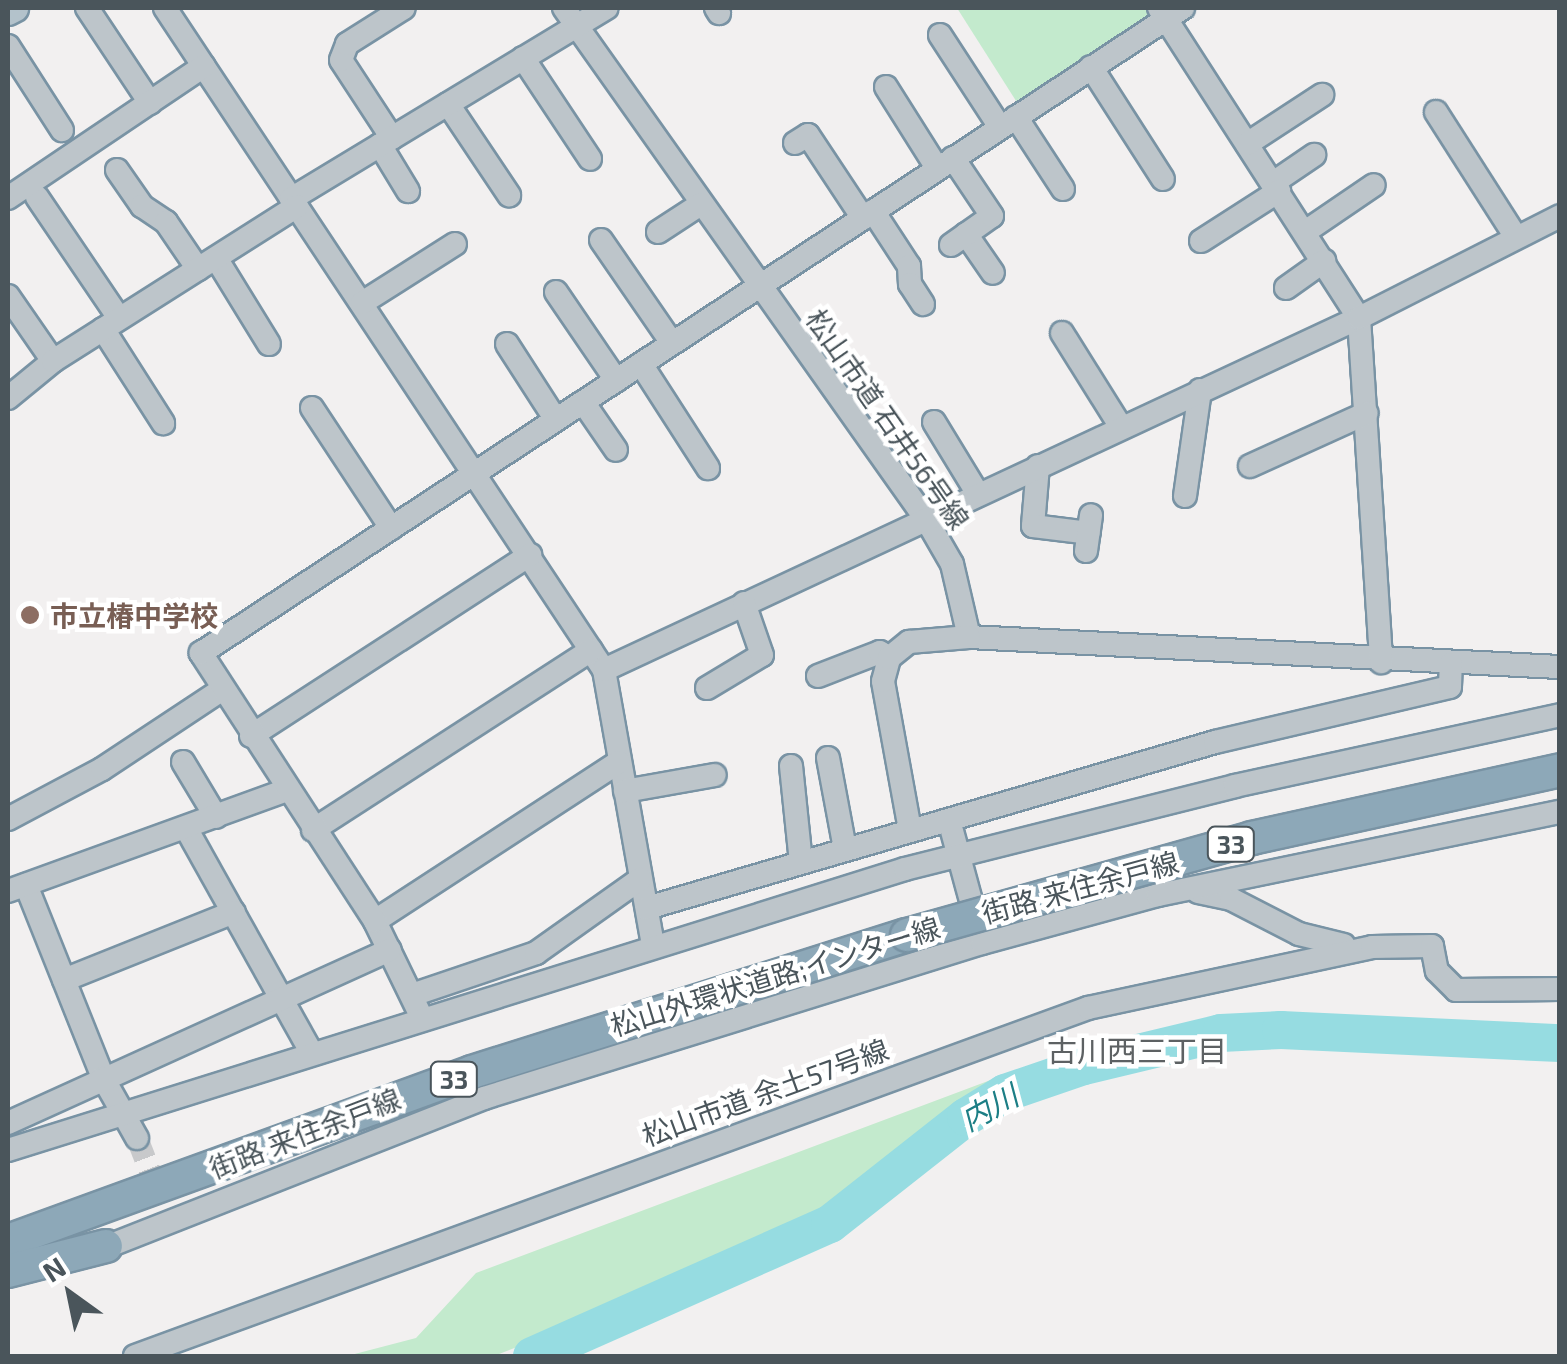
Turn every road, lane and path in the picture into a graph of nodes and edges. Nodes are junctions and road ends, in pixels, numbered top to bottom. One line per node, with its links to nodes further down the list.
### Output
1 (87, 8): 14 (street)
2 (165, 8): 10 (street)
3 (404, 8): 19 (street)
4 (607, 8): 6 (street)
5 (1169, 11): 11 (street); 21 (street)
6 (571, 16): 9 (street); 35 (street, 松山市道 石井56号線)
7 (940, 36): 17 (street)
8 (8, 46): 18 (street)
9 (523, 58): 15 (street); 23 (street)
10 (204, 66): 14 (street); 34 (street)
11 (1091, 68): 17 (street); 26 (street)
12 (886, 87): 24 (street)
13 (1322, 94): 21 (street)
14 (150, 103): 33 (street)
15 (448, 104): 19 (street); 31 (street)
16 (1436, 112): 40 (street)
17 (1008, 122): 24 (street); 29 (street)
18 (62, 130)
19 (386, 141): 30 (street); 34 (street)
20 (795, 143): 36 (street)
21 (1248, 144): 28 (street)
22 (1314, 155): 28 (street)
23 (590, 159)
24 (945, 163): 36 (street); 46 (street)
25 (116, 170): 45 (street)
26 (1163, 179)
27 (1374, 185): 39 (street)
28 (1276, 187): 39 (street); 42 (street)
29 (1063, 189)
30 (408, 192)
31 (510, 195)
32 (37, 197): 54 (street)
33 (8, 198)
34 (294, 202): 45 (street); 51 (street)
35 (701, 204): 38 (street); 47 (street, 松山市道 石井56号線)
36 (868, 214): 47 (street); 52 (street)
37 (1560, 216): 40 (street)
38 (658, 232)
39 (1305, 232): 44 (street)
40 (1516, 237): 53 (street)
41 (601, 240): 56 (street)
42 (1202, 241)
43 (455, 244): 51 (street)
44 (1324, 262): 48 (street); 53 (street)
45 (207, 264): 54 (street); 57 (street)
46 (992, 274)
47 (758, 287): 56 (street); 78 (street, 松山市道 石井56号線)
48 (1286, 288)
49 (556, 292): 61 (street)
50 (8, 296): 59 (street)
51 (362, 303): 75 (street)
52 (923, 304)
53 (1359, 318): 62 (street); 66 (street)
54 (111, 324): 59 (street); 69 (street)
55 (1062, 333): 70 (street)
56 (672, 343): 60 (street)
57 (269, 344)
58 (506, 344): 67 (street)
59 (53, 361): 63 (street)
60 (640, 364): 61 (street); 74 (street)
61 (616, 380): 64 (street)
62 (1200, 390): 70 (street); 77 (street)
63 (8, 398)
64 (583, 402): 67 (street); 71 (street)
65 (312, 408): 79 (street)
66 (1367, 413): 73 (street); 86 (street)
67 (556, 420): 75 (street)
68 (934, 422): 76 (street)
69 (163, 423)
70 (1122, 427): 72 (street)
71 (616, 450)
72 (1038, 466): 76 (street); 80 (street)
73 (1250, 466)
74 (708, 468)
75 (477, 472): 79 (street); 81 (street)
76 (978, 494): 78 (street)
77 (1185, 496)
78 (926, 519): 82 (street); 83 (street, 松山市道 石井56号線)
79 (391, 528): 92 (street)
80 (1089, 533)
81 (530, 555): 84 (street); 94 (street)
82 (744, 603): 89 (street); 91 (street)
83 (969, 638): 85 (street); 86 (street)
84 (591, 650): 89 (street); 108 (street)
85 (889, 658): 90 (street); 109 (street)
86 (1381, 662): 87 (street)
87 (1451, 664): 88 (street); 106 (street)
88 (1560, 668)
89 (604, 670): 97 (street)
90 (818, 676)
91 (707, 688)
92 (220, 691): 94 (street); 105 (street)
93 (1560, 715): 111 (street)
94 (251, 736): 101 (street)
95 (831, 758): 110 (street)
96 (183, 762): 104 (street)
97 (619, 762): 102 (street); 118 (street)
98 (791, 766): 112 (street)
99 (1560, 770): 134 (highway, 松山外環状道路;インター線 / 33, bridge)
100 (715, 775): 102 (street)
101 (287, 790): 104 (street); 108 (street)
102 (625, 791): 113 (street)
103 (1560, 812): 115 (street, 街路 来住余戸線)
104 (216, 817): 107 (street)
105 (8, 819)
106 (949, 820): 109 (street); 111 (street)
107 (186, 828): 114 (street); 117 (street)
108 (314, 830): 118 (street)
109 (910, 830): 110 (street)
110 (845, 850): 112 (street)
111 (958, 856): 119 (street); 120 (street)
112 (801, 862): 116 (street)
113 (640, 880): 116 (street); 125 (street)
114 (17, 888): 123 (street)
115 (1158, 895): 119 (street, 街路 来住余戸線); 121 (street)
116 (647, 908): 120 (street)
117 (234, 912): 123 (street); 126 (street)
118 (375, 921): 122 (street)
119 (982, 943): 135 (street, 街路 来住余戸線)
120 (653, 945): 127 (street)
121 (1372, 947): 124 (street, 松山市道 余土57号線); 138 (street, 松山市道 余土57号線)
122 (390, 950): 125 (street); 126 (street)
123 (64, 980): 129 (street)
124 (1560, 989)
125 (415, 994): 127 (street)
126 (282, 998): 128 (street); 129 (street)
127 (422, 1018): 128 (street)
128 (312, 1053): 130 (street)
129 (103, 1078): 130 (street); 131 (street)
130 (128, 1115): 132 (street); 133 (street)
131 (8, 1123)
132 (136, 1138)
133 (8, 1150)
134 (8, 1241)
135 (106, 1246): 136 (highway); 137 (street, 街路 来住余戸線)
136 (8, 1271)
137 (8, 1288)
138 (135, 1356)

